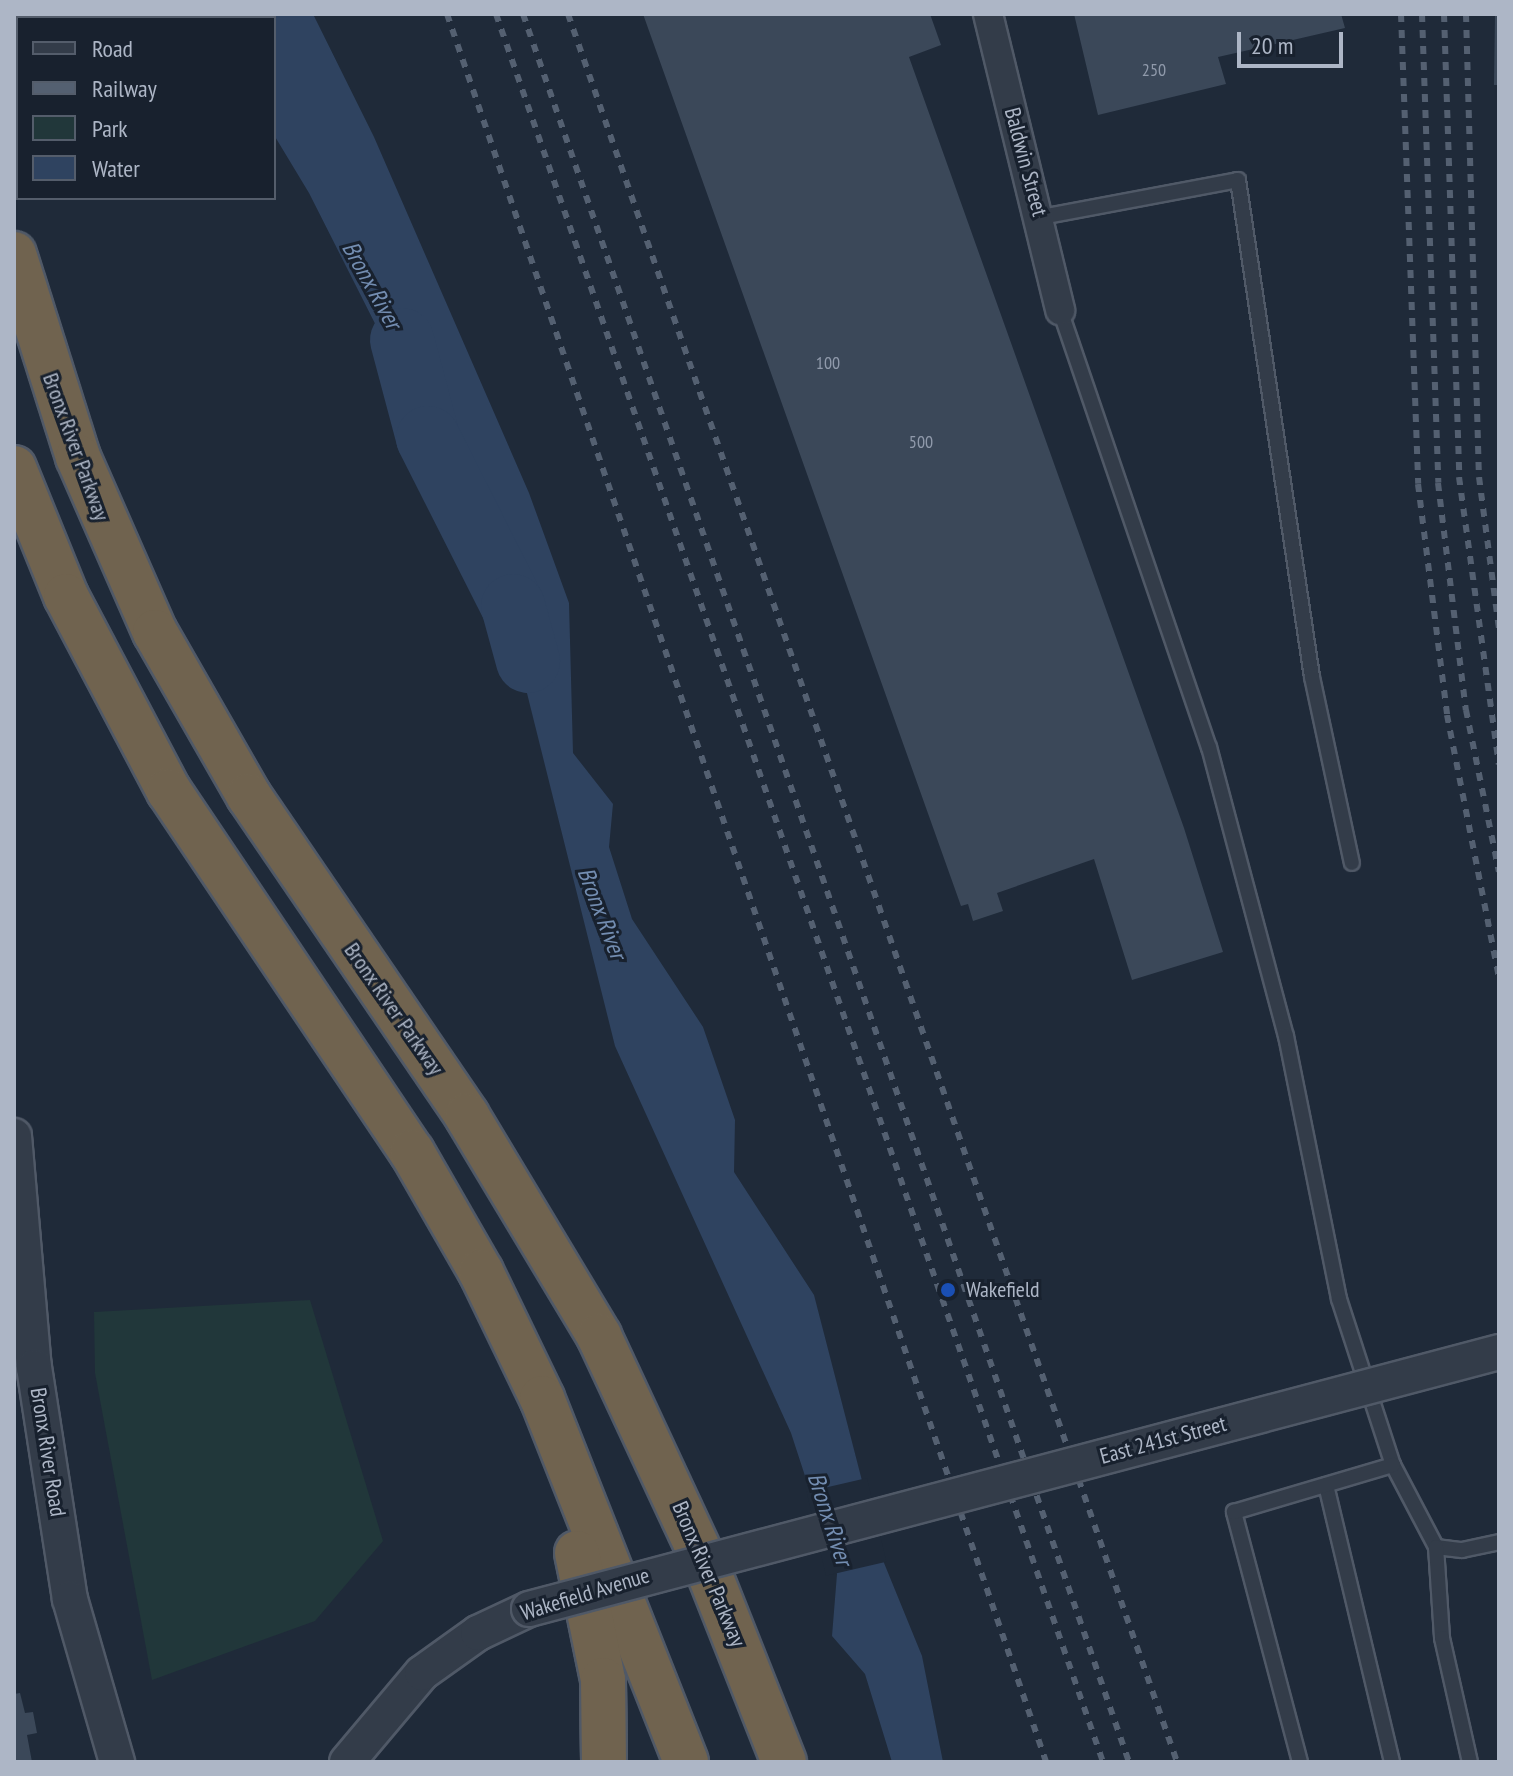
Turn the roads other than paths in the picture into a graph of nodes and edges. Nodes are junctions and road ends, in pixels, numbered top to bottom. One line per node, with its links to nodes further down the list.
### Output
1 (988, 14): 2 (street, Baldwin Street)
2 (1041, 217): 4 (street, Baldwin Street); 6 (lane)
3 (14, 254): 21 (highway, Bronx River Parkway)
4 (1060, 310): 10 (lane)
5 (14, 468): 9 (highway)
6 (1352, 863)
7 (14, 1136): 16 (street, Bronx River Road)
8 (1499, 1352): 12 (street, East 241st Street, bridge)
9 (542, 1398): 19 (highway); 20 (highway)
10 (1393, 1465): 11 (lane); 14 (lane)
11 (1326, 1485): 22 (lane); 23 (lane)
12 (828, 1527): 15 (street, Wakefield Avenue, bridge)
13 (1499, 1542): 14 (lane)
14 (1436, 1547): 24 (lane)
15 (370, 1729): 17 (street); 18 (street, Wakefield Avenue)
16 (117, 1762)
17 (337, 1762)
18 (347, 1762)
19 (604, 1762)
20 (686, 1762)
21 (784, 1762)
22 (1300, 1762)
23 (1392, 1762)
24 (1470, 1762)

